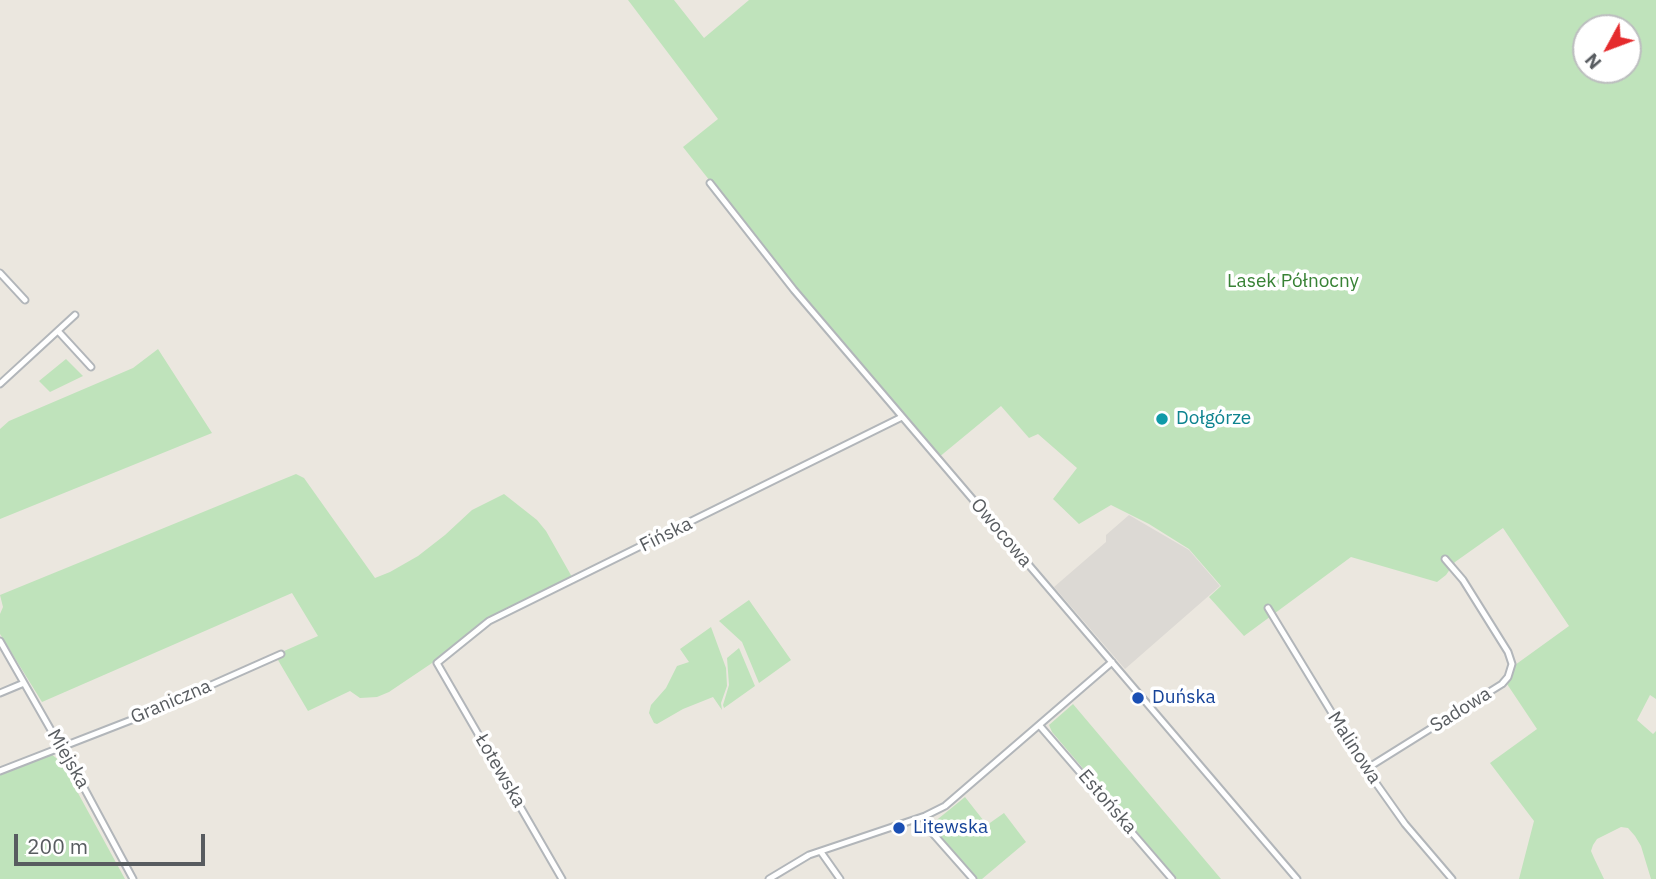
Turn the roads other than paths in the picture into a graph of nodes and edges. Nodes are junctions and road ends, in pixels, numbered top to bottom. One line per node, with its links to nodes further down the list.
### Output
1 (710, 183): 10 (street, Owocowa)
2 (0, 273): 3 (street)
3 (6, 279): 4 (street); 5 (street)
4 (0, 285)
5 (25, 300)
6 (75, 315): 7 (street)
7 (58, 331): 8 (street); 9 (street)
8 (91, 367)
9 (0, 384)
10 (902, 418): 15 (street, Owocowa); 16 (street, Fińska)
11 (1445, 559): 21 (street, Sadowa)
12 (1268, 608): 21 (street, Malinowa)
13 (0, 641): 17 (street, Miejska)
14 (281, 654): 20 (street, Graniczna)
15 (1112, 662): 19 (street); 31 (street, Owocowa)
16 (437, 663): 26 (street, Łotewska)
17 (24, 683): 18 (street); 20 (street, Miejska)
18 (0, 693)
19 (1040, 726): 23 (street); 30 (street, Estońska)
20 (60, 746): 22 (street, Graniczna); 25 (street, Miejska)
21 (1366, 769): 32 (street, Malinowa)
22 (0, 771)
23 (925, 816): 24 (street); 29 (street)
24 (821, 852): 27 (street); 28 (street)
25 (133, 879)
26 (562, 879)
27 (769, 879)
28 (840, 879)
29 (972, 879)
30 (1172, 879)
31 (1297, 879)
32 (1452, 879)

